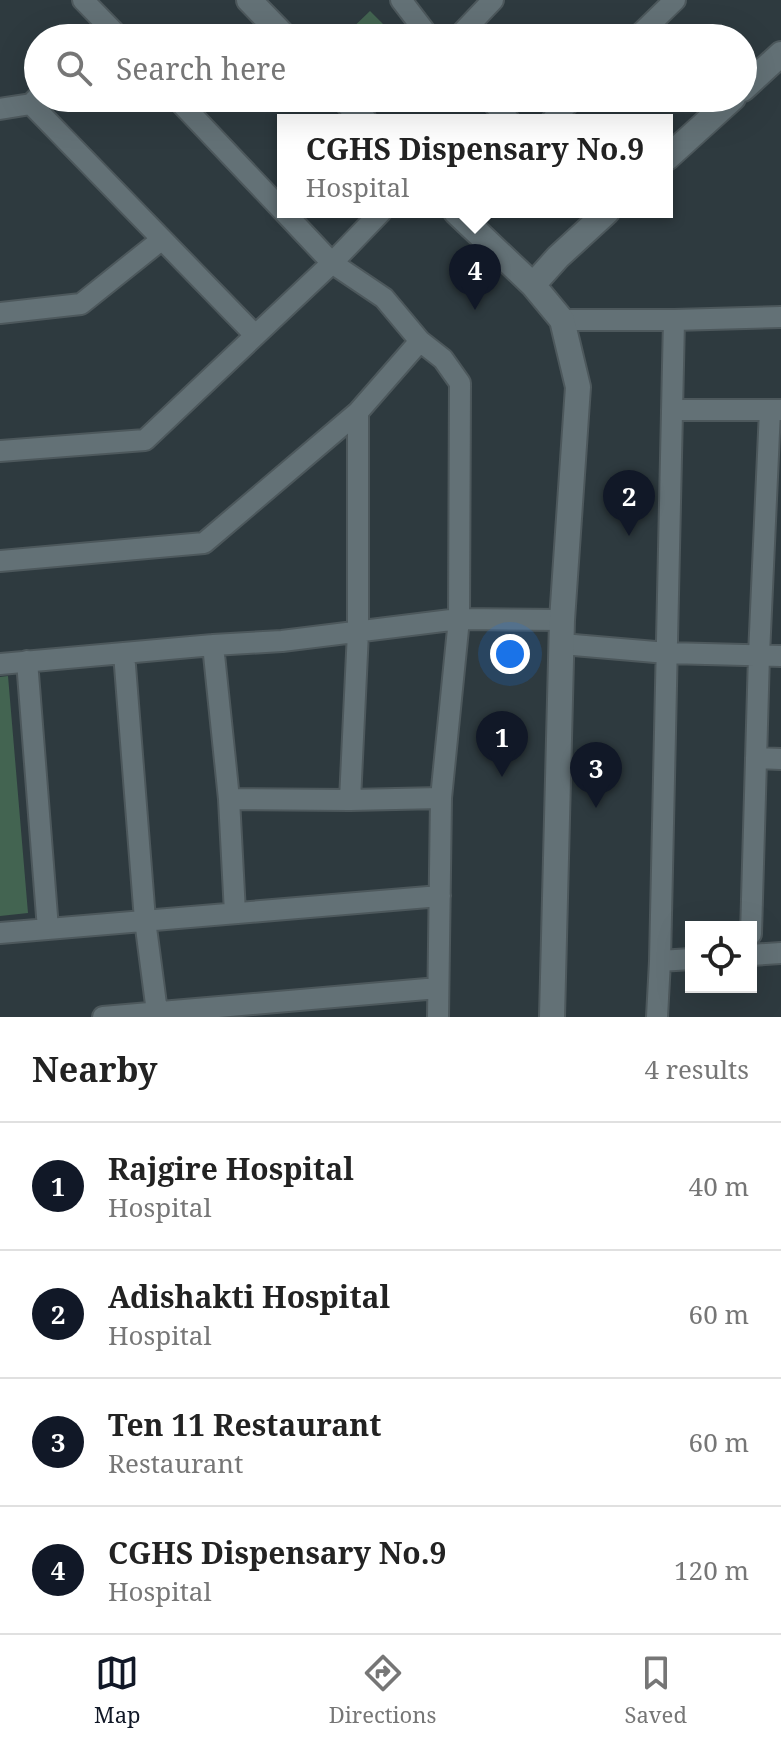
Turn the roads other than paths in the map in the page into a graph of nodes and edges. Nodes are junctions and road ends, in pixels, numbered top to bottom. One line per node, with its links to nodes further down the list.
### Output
1 (83, 0): 6 (street)
2 (249, 0): 7 (street)
3 (401, 0): 8 (street)
4 (493, 0): 9 (street)
5 (675, 0): 10 (street)
6 (100, 24)
7 (272, 24)
8 (419, 24)
9 (470, 24)
10 (650, 24)
11 (781, 54): 12 (street)
12 (757, 76)
13 (24, 104): 14 (street)
14 (0, 109)
15 (45, 112): 24 (street)
16 (189, 112): 19 (street)
17 (718, 112): 18 (street)
18 (673, 153)
19 (277, 206)
20 (289, 218): 25 (street)
21 (375, 218): 25 (street)
22 (468, 218): 26 (street)
23 (600, 218): 26 (street)
24 (161, 240): 27 (street); 31 (street)
25 (332, 263): 31 (street); 32 (street)
26 (533, 285): 29 (street)
27 (0, 313)
28 (781, 317): 30 (street)
29 (562, 320): 30 (street); 41 (street)
30 (674, 320): 33 (street)
31 (255, 335): 36 (street)
32 (420, 341): 35 (street); 39 (street)
33 (672, 410): 34 (street); 44 (street)
34 (776, 410): 37 (street)
35 (358, 412): 38 (street); 40 (street)
36 (0, 451)
37 (772, 554): 45 (street)
38 (0, 561)
39 (459, 619): 40 (street); 41 (street); 51 (street)
40 (358, 632): 42 (street); 53 (street)
41 (562, 632): 44 (street); 68 (street)
42 (213, 645): 43 (street); 52 (street)
43 (124, 653): 47 (street); 56 (street)
44 (667, 653): 45 (street); 63 (street)
45 (759, 655): 46 (street); 49 (street)
46 (781, 656)
47 (27, 661): 48 (street); 58 (street)
48 (0, 664)
49 (756, 758): 50 (street); 57 (street)
50 (781, 759)
51 (441, 798): 53 (street); 54 (street)
52 (229, 799): 53 (street); 55 (street)
53 (350, 800)
54 (440, 896): 55 (street); 64 (street)
55 (235, 913): 56 (street)
56 (145, 920): 58 (street); 65 (street)
57 (751, 921)
58 (48, 929): 59 (street)
59 (0, 933)
60 (781, 953): 61 (street)
61 (757, 955)
62 (685, 959): 63 (street)
63 (660, 961): 69 (street)
64 (438, 988): 65 (street); 67 (street)
65 (157, 1012): 66 (street)
66 (103, 1017)
67 (438, 1017)
68 (552, 1017)
69 (657, 1017)

